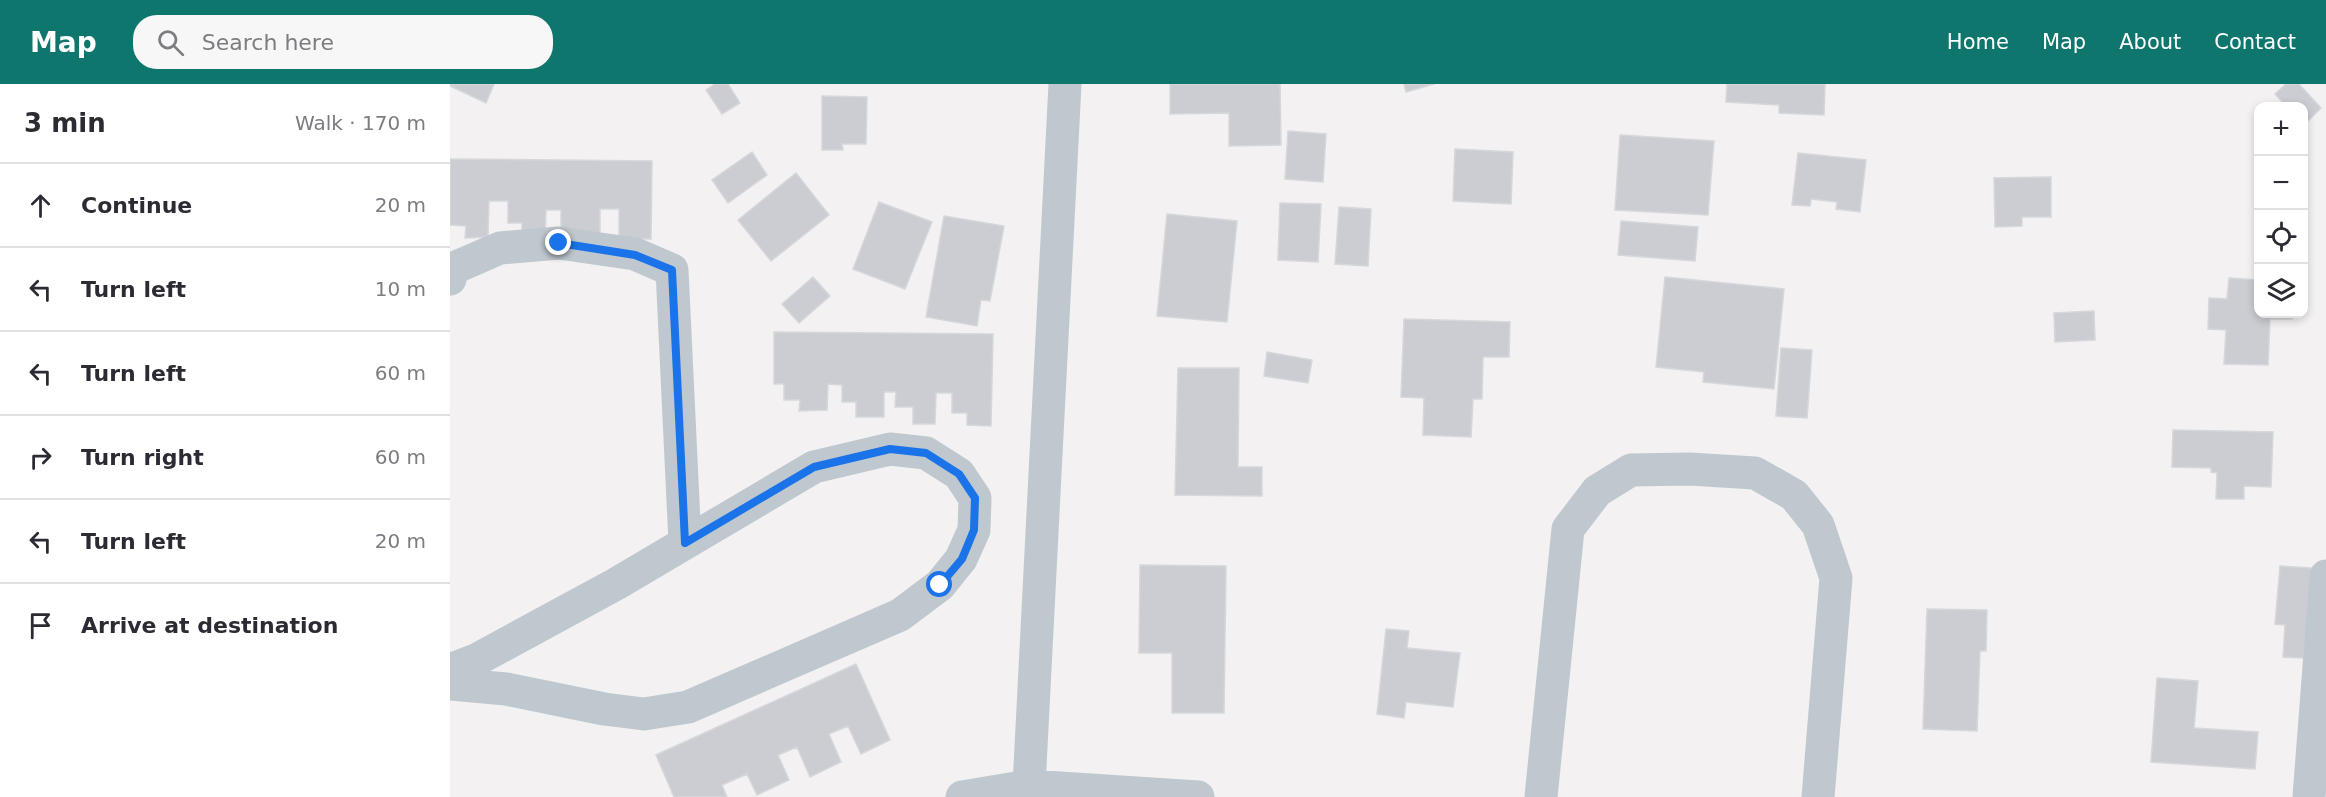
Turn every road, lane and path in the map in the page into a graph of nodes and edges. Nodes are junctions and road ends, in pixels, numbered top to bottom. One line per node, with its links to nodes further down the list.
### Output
1 (1065, 84): 7 (street)
2 (450, 279): 3 (street)
3 (685, 543): 5 (street); 6 (street)
4 (2326, 576): 12 (street)
5 (450, 670)
6 (450, 684)
7 (1029, 786): 8 (street); 9 (street)
8 (962, 797)
9 (1198, 797)
10 (1541, 797): 11 (street)
11 (1818, 797)
12 (2309, 797)

